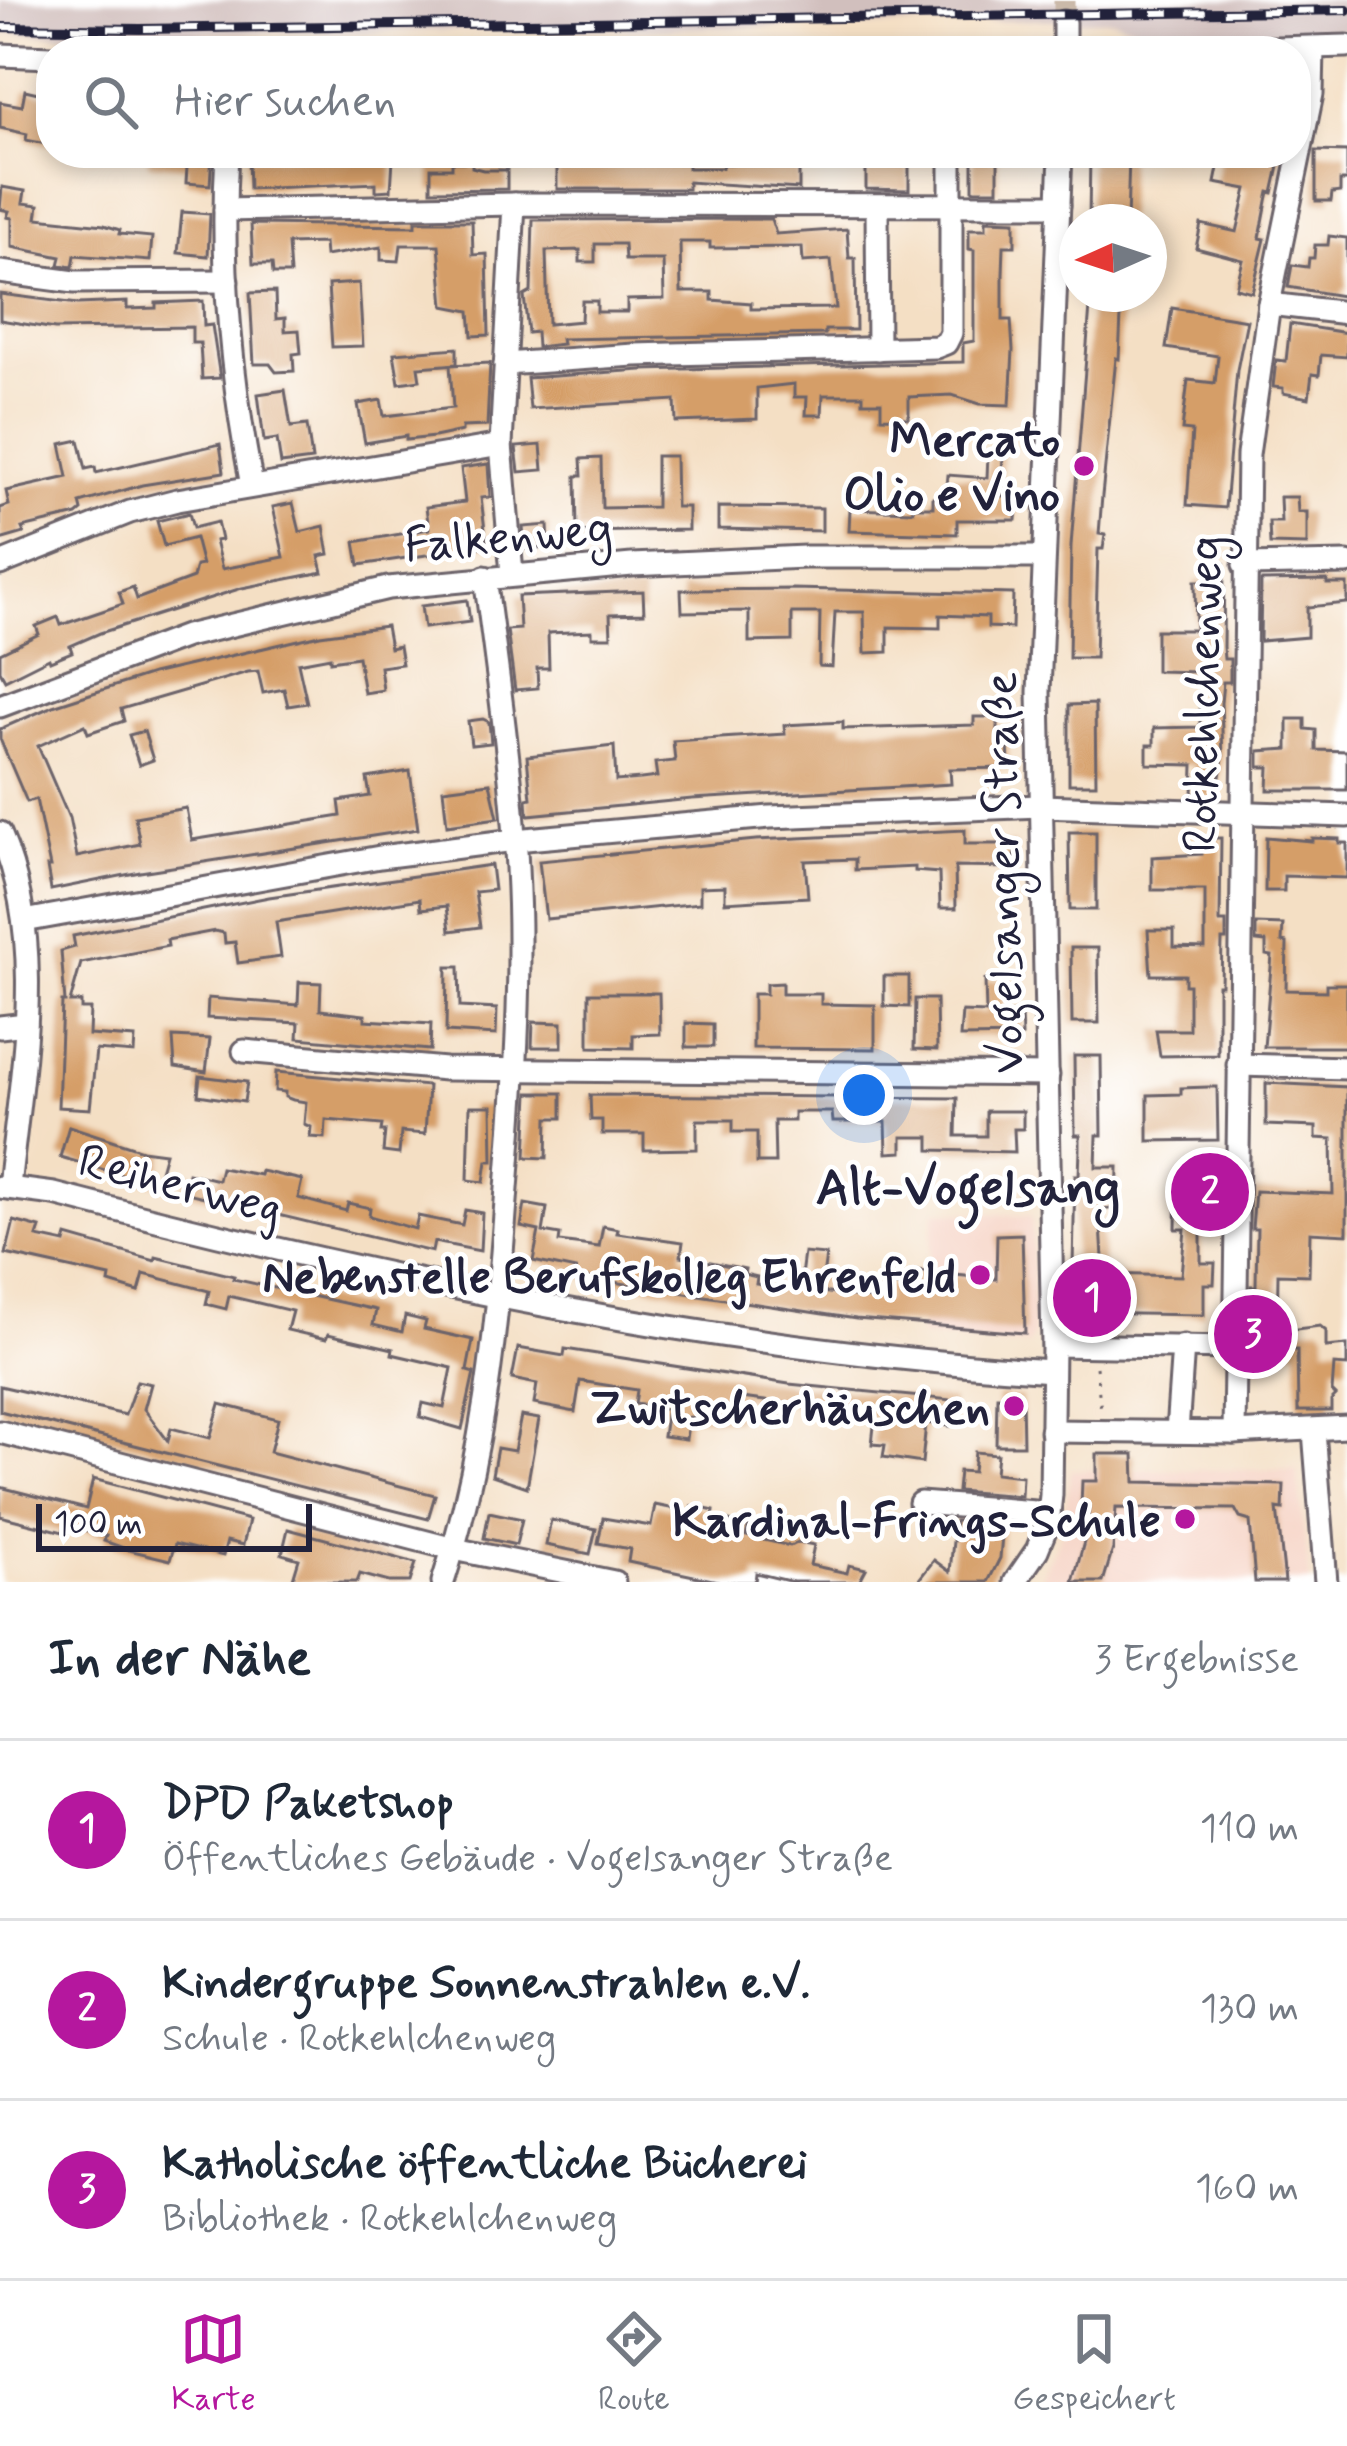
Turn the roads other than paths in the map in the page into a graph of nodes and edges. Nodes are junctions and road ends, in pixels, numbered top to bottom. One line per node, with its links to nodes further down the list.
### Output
1 (1064, 22): 2 (street)
2 (1064, 36)
3 (1347, 46): 4 (street)
4 (1313, 48): 7 (street, Rotkehlchenweg)
5 (0, 55): 6 (street)
6 (36, 56)
7 (1311, 99)
8 (226, 168): 17 (street)
9 (951, 168): 15 (street)
10 (1060, 168): 12 (street, Vogelsanger Straße)
11 (1297, 168): 20 (street, Rotkehlchenweg)
12 (1059, 204)
13 (514, 205): 16 (street); 17 (street); 23 (street)
14 (1059, 205): 15 (street); 26 (street, Vogelsanger Straße)
15 (950, 206): 16 (street); 22 (street)
16 (877, 207): 22 (street)
17 (225, 210): 19 (street)
18 (0, 272): 19 (street)
19 (227, 281): 25 (street)
20 (1269, 304): 21 (street); 29 (street, Rotkehlchenweg)
21 (1347, 314)
22 (878, 350): 23 (street)
23 (505, 364): 24 (street)
24 (501, 445): 25 (street); 30 (street)
25 (252, 486): 27 (street)
26 (1042, 557): 30 (street, Falkenweg); 33 (street, Vogelsanger Straße)
27 (0, 563)
28 (1347, 563): 29 (street)
29 (1244, 565): 34 (street, Rotkehlchenweg)
30 (512, 574): 31 (street, Falkenweg)
31 (485, 577): 32 (street, Falkenweg); 37 (street)
32 (0, 706)
33 (1040, 806): 34 (street); 37 (street); 45 (street, Vogelsanger Straße)
34 (1240, 813): 35 (street); 42 (street, Rotkehlchenweg)
35 (1347, 816)
36 (0, 833): 38 (street)
37 (515, 840): 38 (street); 44 (street)
38 (24, 921): 39 (street)
39 (26, 1024): 40 (street); 46 (street)
40 (0, 1027)
41 (244, 1051): 44 (street)
42 (1238, 1065): 43 (street); 50 (street, Rotkehlchenweg)
43 (1347, 1068)
44 (516, 1070): 45 (street); 47 (street)
45 (1048, 1075): 48 (street, Vogelsanger Straße)
46 (4, 1187): 47 (street, Reiherweg)
47 (499, 1298): 51 (street, Reiherweg); 60 (street)
48 (1053, 1345): 49 (street); 51 (street, Vogelsanger Straße)
49 (1183, 1346): 50 (street); 56 (street)
50 (1234, 1348): 57 (street, Rotkehlchenweg)
51 (1052, 1371): 53 (street, Vogelsanger Straße)
52 (1347, 1427): 54 (street)
53 (1051, 1431): 56 (street); 59 (street, Vogelsanger Straße)
54 (1314, 1431): 57 (street); 64 (street)
55 (0, 1432): 60 (street)
56 (1177, 1432): 57 (street)
57 (1234, 1433)
58 (920, 1503): 59 (street)
59 (1049, 1513): 63 (street, Vogelsanger Straße)
60 (454, 1549): 61 (street); 62 (street)
61 (443, 1582)
62 (614, 1582)
63 (1015, 1582)
64 (1326, 1582)

